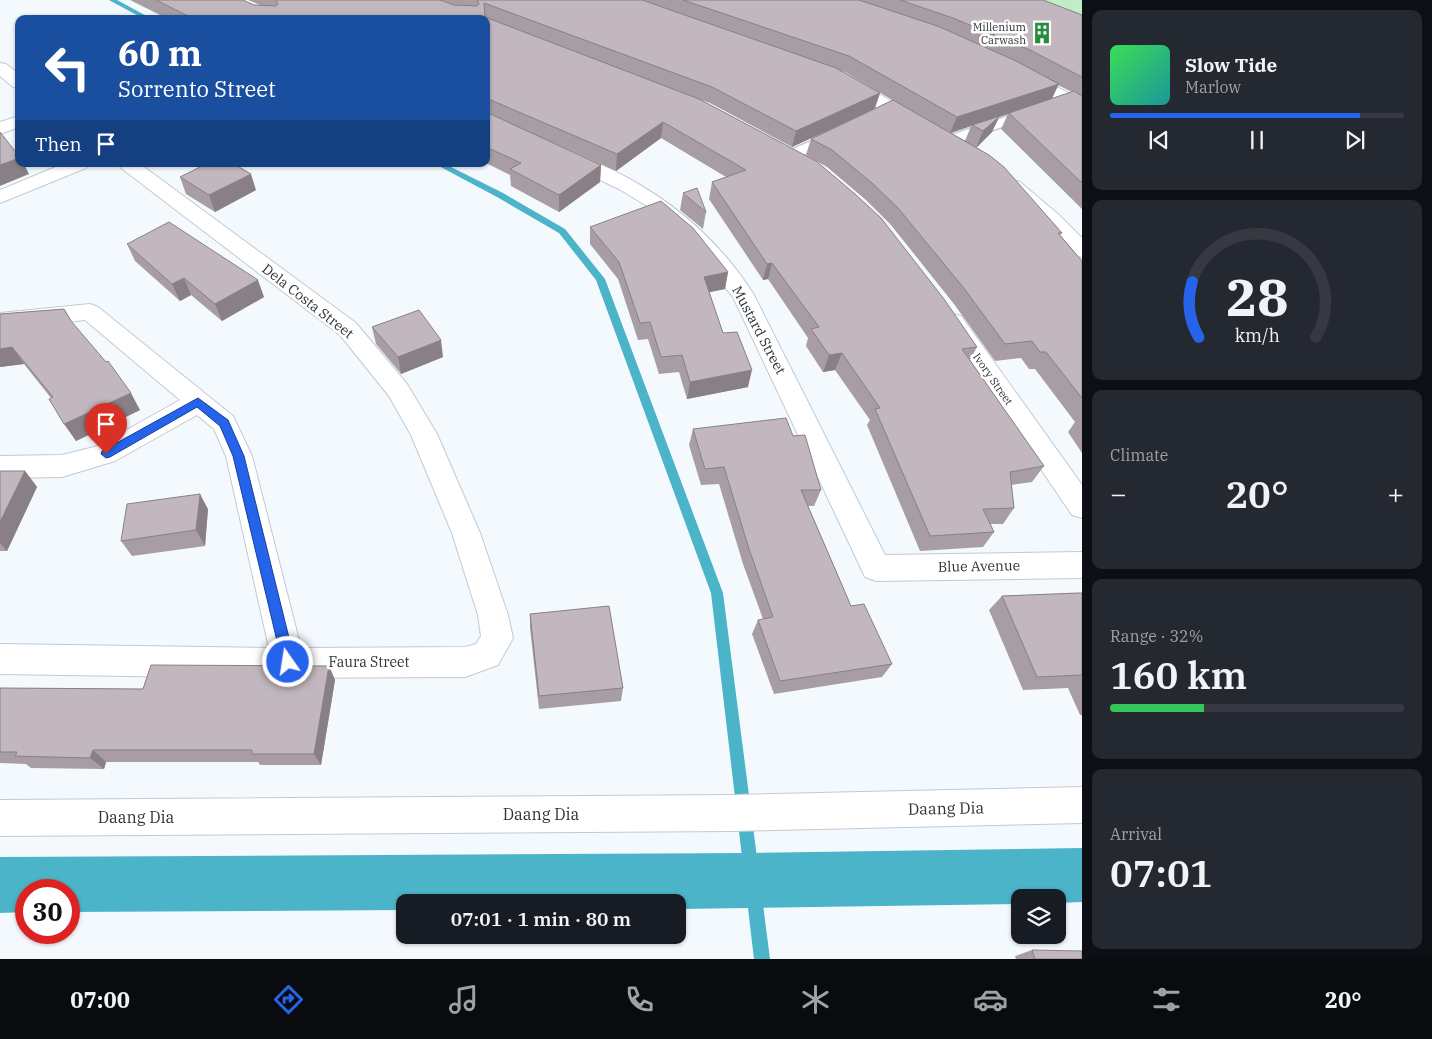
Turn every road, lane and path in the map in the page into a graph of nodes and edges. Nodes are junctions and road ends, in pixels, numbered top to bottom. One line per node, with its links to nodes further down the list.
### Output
1 (1008, 67): 5 (street)
2 (0, 68): 4 (street)
3 (829, 74): 6 (street)
4 (15, 80)
5 (1075, 103): 11 (lane)
6 (890, 108): 7 (lane); 11 (street)
7 (873, 116)
8 (15, 122): 9 (street)
9 (0, 128)
10 (848, 128): 14 (lane)
11 (947, 141): 13 (street)
12 (546, 147): 28 (street, Mustard Street)
13 (964, 151)
14 (781, 152): 17 (street)
15 (73, 167): 19 (street)
16 (132, 167): 26 (street, Dela Costa Street)
17 (811, 168)
18 (1003, 178): 20 (street)
19 (0, 197)
20 (1082, 250)
21 (939, 303): 25 (street, Ivory Street)
22 (0, 321): 23 (street)
23 (198, 402): 24 (street); 30 (street)
24 (0, 467)
25 (1082, 507)
26 (466, 533): 30 (street, Faura Street)
27 (1082, 565): 28 (street, Blue Avenue)
28 (876, 568)
29 (0, 660): 30 (street, Faura Street)
30 (288, 662)
31 (1082, 805): 32 (street, Daang Dia)
32 (0, 818)

